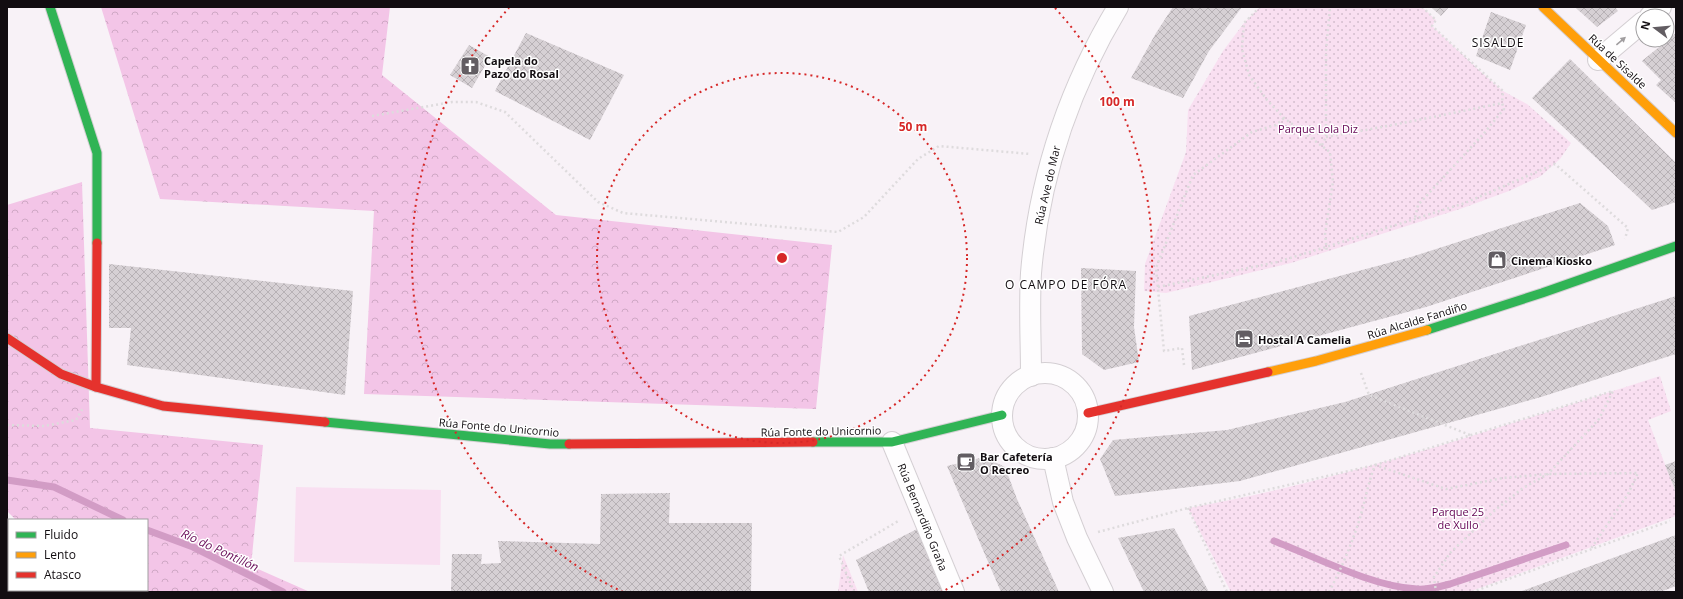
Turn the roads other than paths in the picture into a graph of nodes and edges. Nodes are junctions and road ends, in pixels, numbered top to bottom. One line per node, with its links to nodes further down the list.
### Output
1 (50, 7): 10 (street)
2 (1118, 7): 9 (street, Rúa Ave do Mar)
3 (1543, 7): 5 (street, Rúa de Sisalde)
4 (1635, 29): 5 (street, one-way to 4)
5 (1598, 60): 6 (street, Rúa de Sisalde)
6 (1676, 133)
7 (1676, 246): 11 (street, Rúa Alcalde Fandiño)
8 (7, 338): 10 (street, Rúa Fonte do Unicornio)
9 (1030, 376): 11 (street); 12 (street)
10 (96, 387): 13 (street, Rúa Fonte do Unicornio)
11 (1088, 414): 14 (street)
12 (1002, 415): 13 (street, Rúa Fonte do Unicornio); 14 (street)
13 (892, 442): 15 (street, Rúa Bernardiño Graña)
14 (1053, 458): 16 (street)
15 (954, 592)
16 (1103, 592)

